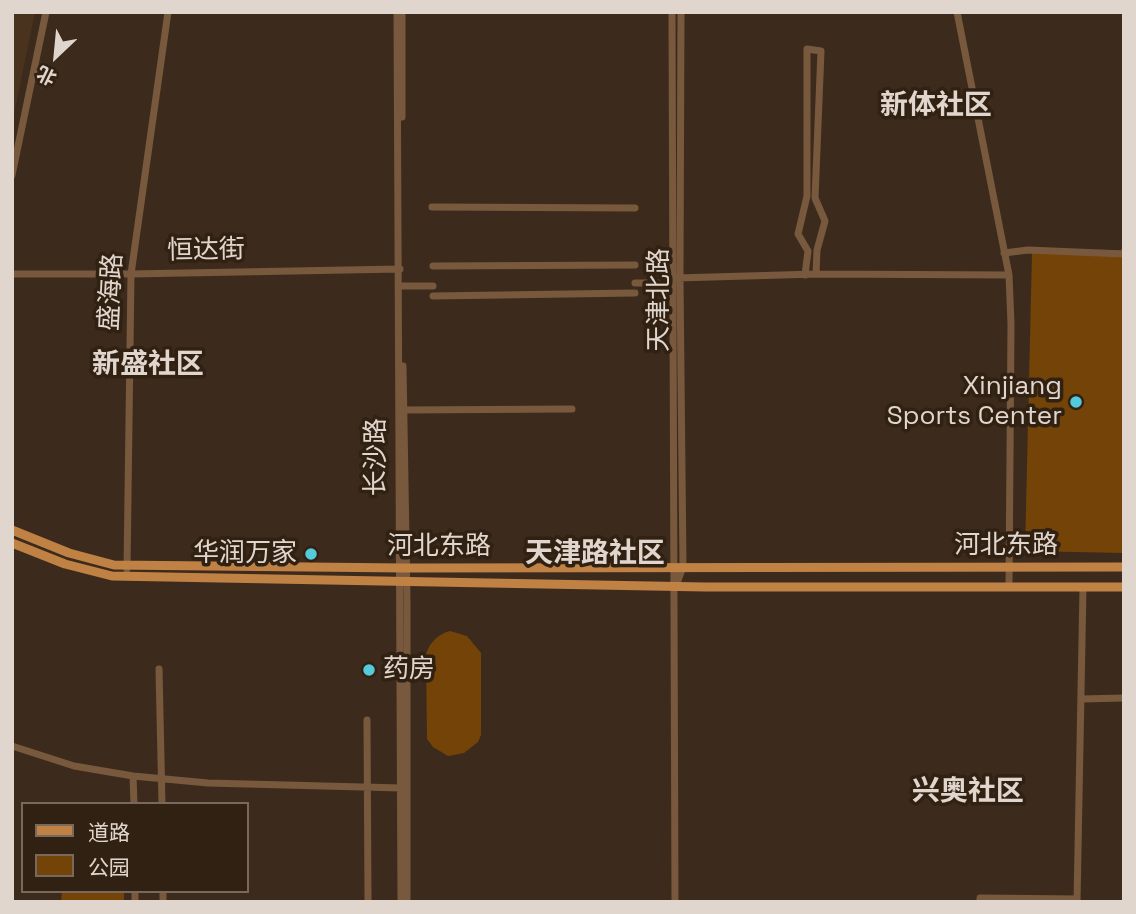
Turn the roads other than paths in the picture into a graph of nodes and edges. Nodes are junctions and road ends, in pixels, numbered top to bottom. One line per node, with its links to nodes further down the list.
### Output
1 (46, 12): 7 (street)
2 (168, 12): 16 (street, 盛海路)
3 (400, 12): 14 (street, 长沙路)
4 (672, 12): 20 (street, 天津北路)
5 (681, 12): 20 (street, 天津北路)
6 (957, 12): 10 (street)
7 (12, 175)
8 (432, 207): 9 (street)
9 (635, 208)
10 (1004, 253): 11 (street); 19 (street)
11 (1124, 254)
12 (635, 265): 13 (street)
13 (433, 266)
14 (399, 269): 16 (street, 恒达街); 22 (street, 长沙路); 34 (street, 长沙路)
15 (12, 274): 16 (street, 恒达街)
16 (131, 274): 30 (street, 盛海路)
17 (816, 274): 18 (street); 18 (street); 19 (street)
18 (805, 275): 20 (street)
19 (1009, 275): 32 (street)
20 (675, 280): 21 (street); 31 (street, 天津北路)
21 (635, 283)
22 (401, 286): 23 (street); 27 (street, 长沙路)
23 (433, 286)
24 (635, 293): 25 (street)
25 (433, 296)
26 (572, 409): 27 (street)
27 (404, 410): 34 (street, 长沙路)
28 (12, 530): 30 (main road, 河北东路)
29 (12, 543): 35 (main road)
30 (128, 565): 34 (main road, 河北东路); 35 (street, 盛海路)
31 (678, 567): 32 (main road, 河北东路); 34 (main road, 河北东路); 37 (street, 天津北路)
32 (1009, 567): 33 (main road, 河北东路); 38 (street)
33 (1124, 567)
34 (402, 568): 36 (street, 长沙路)
35 (127, 576): 36 (main road)
36 (403, 582): 37 (main road); 49 (street, 长沙路); 55 (street, 长沙路)
37 (676, 587): 38 (main road); 56 (street, 天津北路)
38 (1009, 587): 39 (main road)
39 (1083, 587): 40 (main road); 43 (street)
40 (1124, 587)
41 (159, 669): 47 (street)
42 (1124, 698): 43 (street)
43 (1081, 699): 52 (street)
44 (367, 720): 48 (street)
45 (12, 746): 46 (street)
46 (133, 776): 47 (street); 50 (street)
47 (162, 778): 48 (street); 51 (street)
48 (367, 787): 49 (street); 53 (street)
49 (401, 788): 54 (street, 长沙路)
50 (134, 802)
51 (162, 802)
52 (1077, 900): 57 (street)
53 (368, 901)
54 (401, 902)
55 (407, 902)
56 (675, 902)
57 (980, 902)

